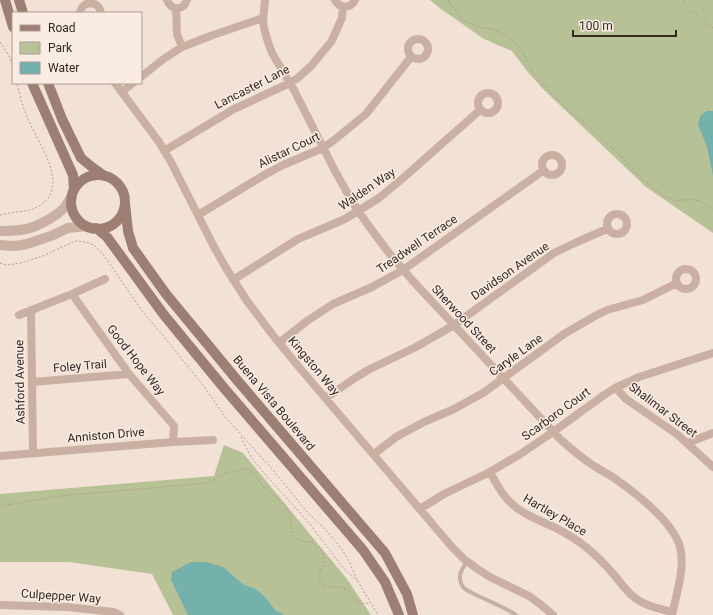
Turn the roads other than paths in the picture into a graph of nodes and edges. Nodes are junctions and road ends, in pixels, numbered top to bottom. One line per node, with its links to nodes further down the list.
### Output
1 (5, 0): 14 (main road)
2 (19, 0): 10 (main road)
3 (167, 0): 9 (street)
4 (187, 0): 9 (street)
5 (265, 0): 13 (street, Sherwood Street)
6 (335, 0): 8 (street)
7 (354, 0): 8 (street)
8 (343, 7): 22 (street, Lancaster Lane)
9 (176, 8): 15 (street)
10 (23, 12)
11 (80, 12): 12 (street)
12 (101, 12)
13 (263, 18): 15 (street); 22 (street, Sherwood Street)
14 (12, 24)
15 (182, 47): 17 (street)
16 (411, 57): 25 (street, Alistar Court)
17 (142, 76)
18 (32, 84): 29 (main road)
19 (48, 84): 28 (main road, Buena Vista Boulevard)
20 (116, 84): 23 (street, Kingston Way)
21 (132, 84): 23 (street)
22 (290, 84): 25 (street, Sherwood Street); 26 (street, Lancaster Lane)
23 (122, 92): 26 (street, Kingston Way)
24 (480, 110): 31 (street, Walden Way)
25 (323, 148): 31 (street, Sherwood Street); 32 (street, Alistar Court)
26 (164, 151): 32 (street, Kingston Way)
27 (544, 170): 40 (street, Treadwell Terrace)
28 (103, 175): 29 (main road); 30 (main road, Buena Vista Boulevard)
29 (73, 193): 33 (main road); 37 (street)
30 (125, 203): 34 (main road); 72 (main road, Buena Vista Boulevard)
31 (359, 211): 40 (street, Sherwood Street); 42 (street, Walden Way)
32 (198, 215): 42 (street, Kingston Way)
33 (86, 226): 34 (main road); 39 (street)
34 (96, 228): 71 (main road)
35 (607, 229): 47 (street, Davidson Avenue)
36 (0, 231): 37 (street)
37 (12, 231): 39 (street)
38 (0, 245): 39 (street)
39 (12, 245)
40 (404, 270): 47 (street, Sherwood Street); 48 (street, Treadwell Terrace)
41 (105, 279): 44 (street)
42 (233, 280): 48 (street, Kingston Way)
43 (677, 283): 51 (street, Caryle Lane)
44 (72, 294): 45 (street); 50 (street, Good Hope Way)
45 (31, 310): 46 (street); 52 (street, Ashford Avenue)
46 (19, 315)
47 (454, 325): 51 (street, Sherwood Street); 54 (street, Davidson Avenue)
48 (279, 343): 54 (street, Kingston Way)
49 (713, 353): 53 (street, Scarboro Court)
50 (129, 374): 52 (street, Foley Trail); 58 (street, Good Hope Way)
51 (504, 379): 55 (street, Sherwood Street); 61 (street, Caryle Lane)
52 (32, 382): 60 (street, Ashford Avenue)
53 (616, 388): 55 (street, Scarboro Court); 59 (street, Shalimar Street)
54 (326, 398): 61 (street, Kingston Way)
55 (553, 432): 64 (street, Scarboro Court); 69 (street, Sherwood Street)
56 (713, 433): 59 (street)
57 (213, 440): 58 (street, Anniston Drive)
58 (173, 442): 60 (street, Anniston Drive)
59 (688, 443): 63 (street, Shalimar Street)
60 (33, 453): 62 (street, Anniston Drive)
61 (374, 454): 65 (street, Kingston Way)
62 (0, 456)
63 (713, 467)
64 (490, 472): 65 (street, Scarboro Court); 69 (street, Hartley Place)
65 (420, 509): 66 (street, Kingston Way)
66 (467, 561): 73 (lane); 74 (street, Kingston Way)
67 (0, 605): 68 (street, Culpepper Way)
68 (54, 611): 70 (street, Culpepper Way)
69 (672, 614)
70 (120, 615)
71 (399, 615)
72 (414, 615)
73 (516, 615)
74 (553, 615)

